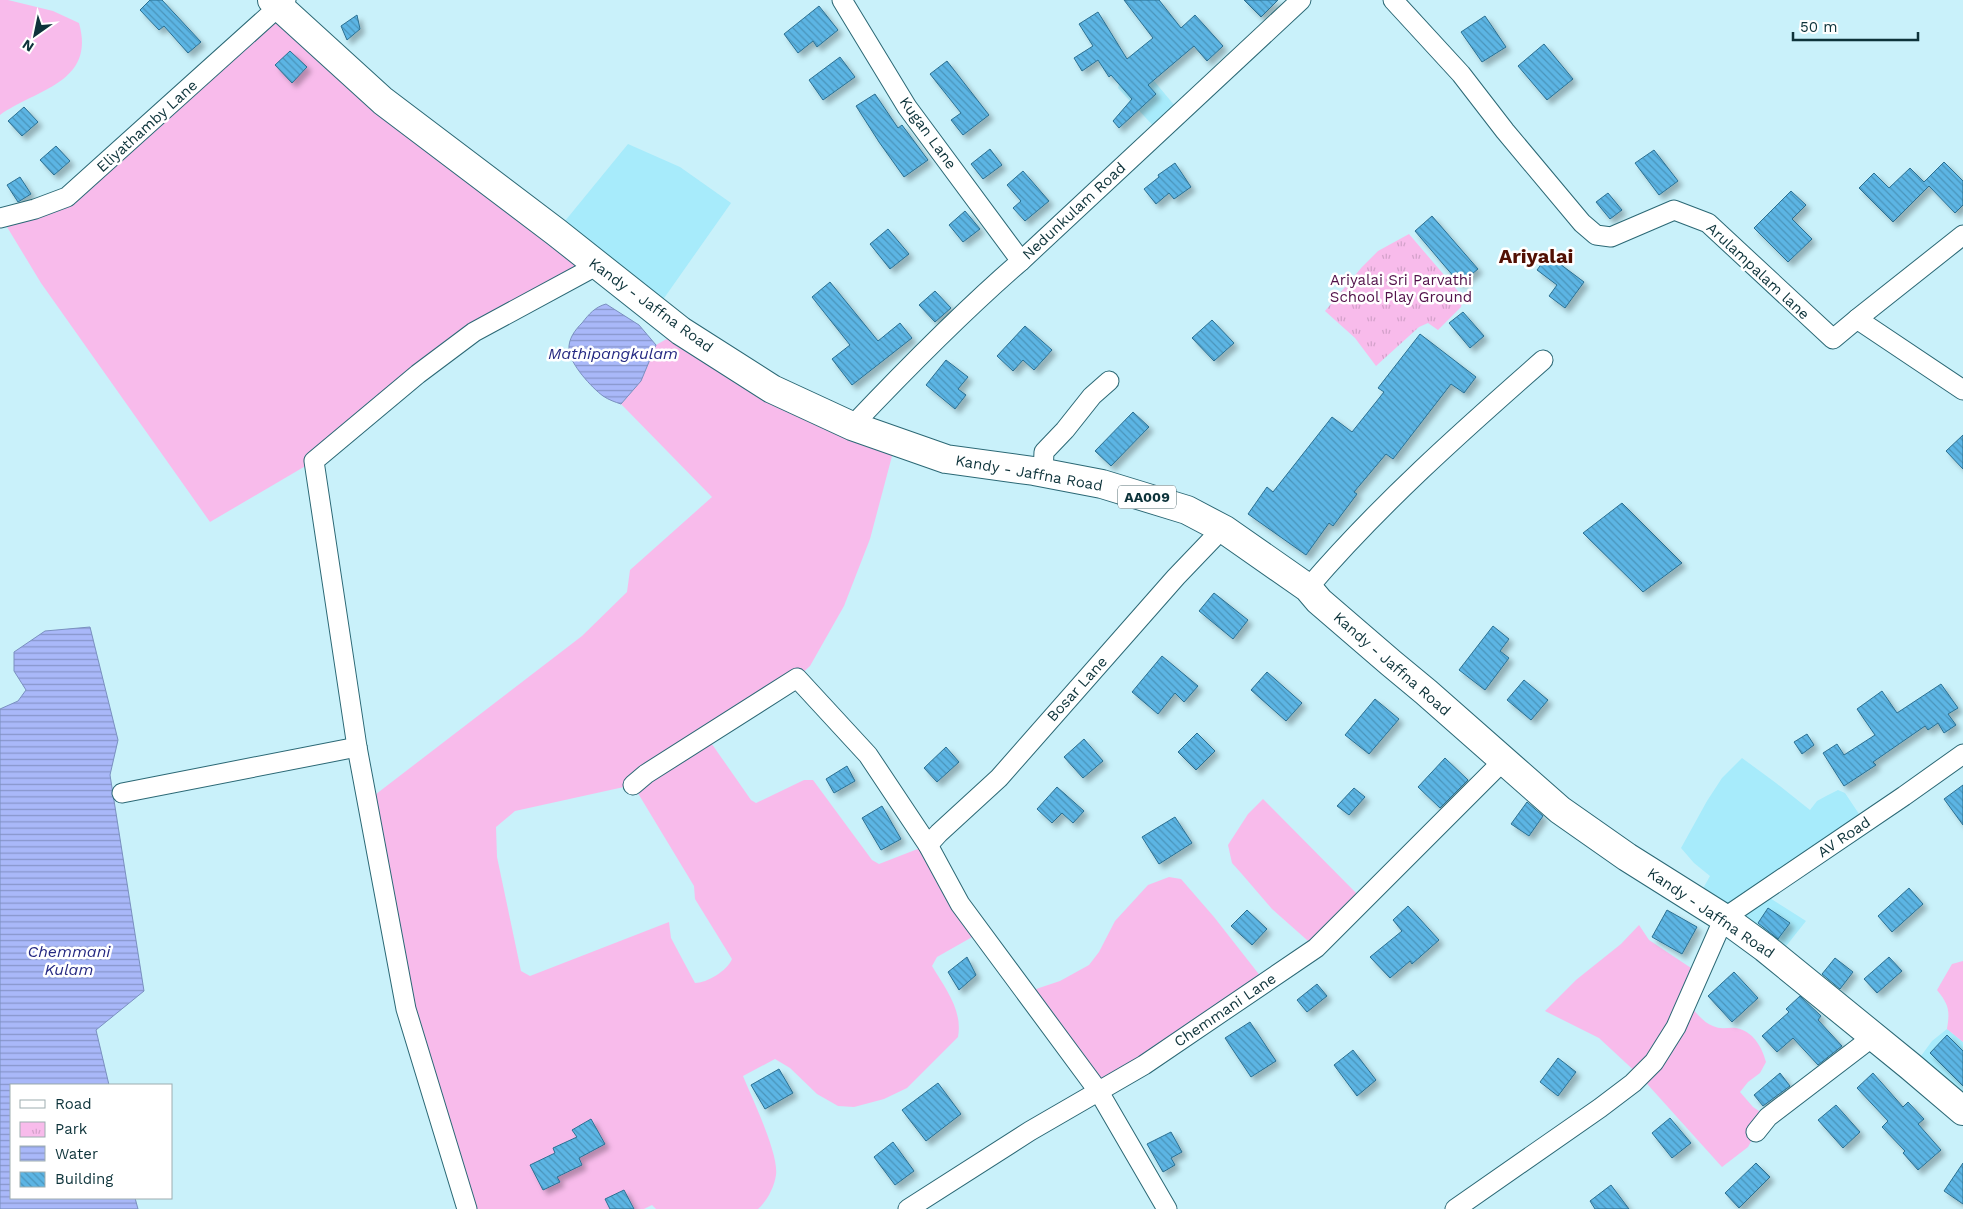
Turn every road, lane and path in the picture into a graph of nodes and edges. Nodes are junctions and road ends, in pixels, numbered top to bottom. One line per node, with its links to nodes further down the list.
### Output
1 (842, 0): 7 (street, Kugan Lane)
2 (1301, 0): 7 (street, Nedunkulam Road)
3 (1393, 0): 9 (street, Arulampalam lane)
4 (279, 3): 5 (street, Eliyathamby Lane); 8 (highway, Kandy - Jaffna Road / AA009)
5 (0, 218)
6 (1963, 235): 9 (street)
7 (1021, 261): 13 (street, Nedunkulam Road)
8 (596, 266): 13 (highway, Kandy - Jaffna Road / AA009); 17 (street)
9 (1857, 319): 12 (street)
10 (1543, 360): 16 (street)
11 (1109, 381): 14 (street)
12 (1963, 390)
13 (852, 426): 14 (highway, Kandy - Jaffna Road / AA009)
14 (1043, 473): 15 (highway, Kandy - Jaffna Road / AA009)
15 (1222, 529): 16 (highway, Kandy - Jaffna Road / AA009); 22 (street, Bosar Lane)
16 (1308, 588): 19 (highway, Kandy - Jaffna Road / AA009)
17 (357, 747): 21 (street); 28 (street)
18 (1963, 754): 23 (street, AV Road)
19 (1503, 762): 23 (highway, Kandy - Jaffna Road / AA009); 25 (street, Chemmani Lane)
20 (633, 785): 22 (street)
21 (122, 793)
22 (928, 845): 25 (street)
23 (1724, 918): 24 (highway, Kandy - Jaffna Road / AA009); 31 (street)
24 (1874, 1036): 26 (highway, Kandy - Jaffna Road / AA009); 27 (street)
25 (1099, 1092): 29 (street, Chemmani Lane); 30 (street)
26 (1963, 1112)
27 (1756, 1132)
28 (467, 1209)
29 (908, 1209)
30 (1167, 1209)
31 (1454, 1209)

